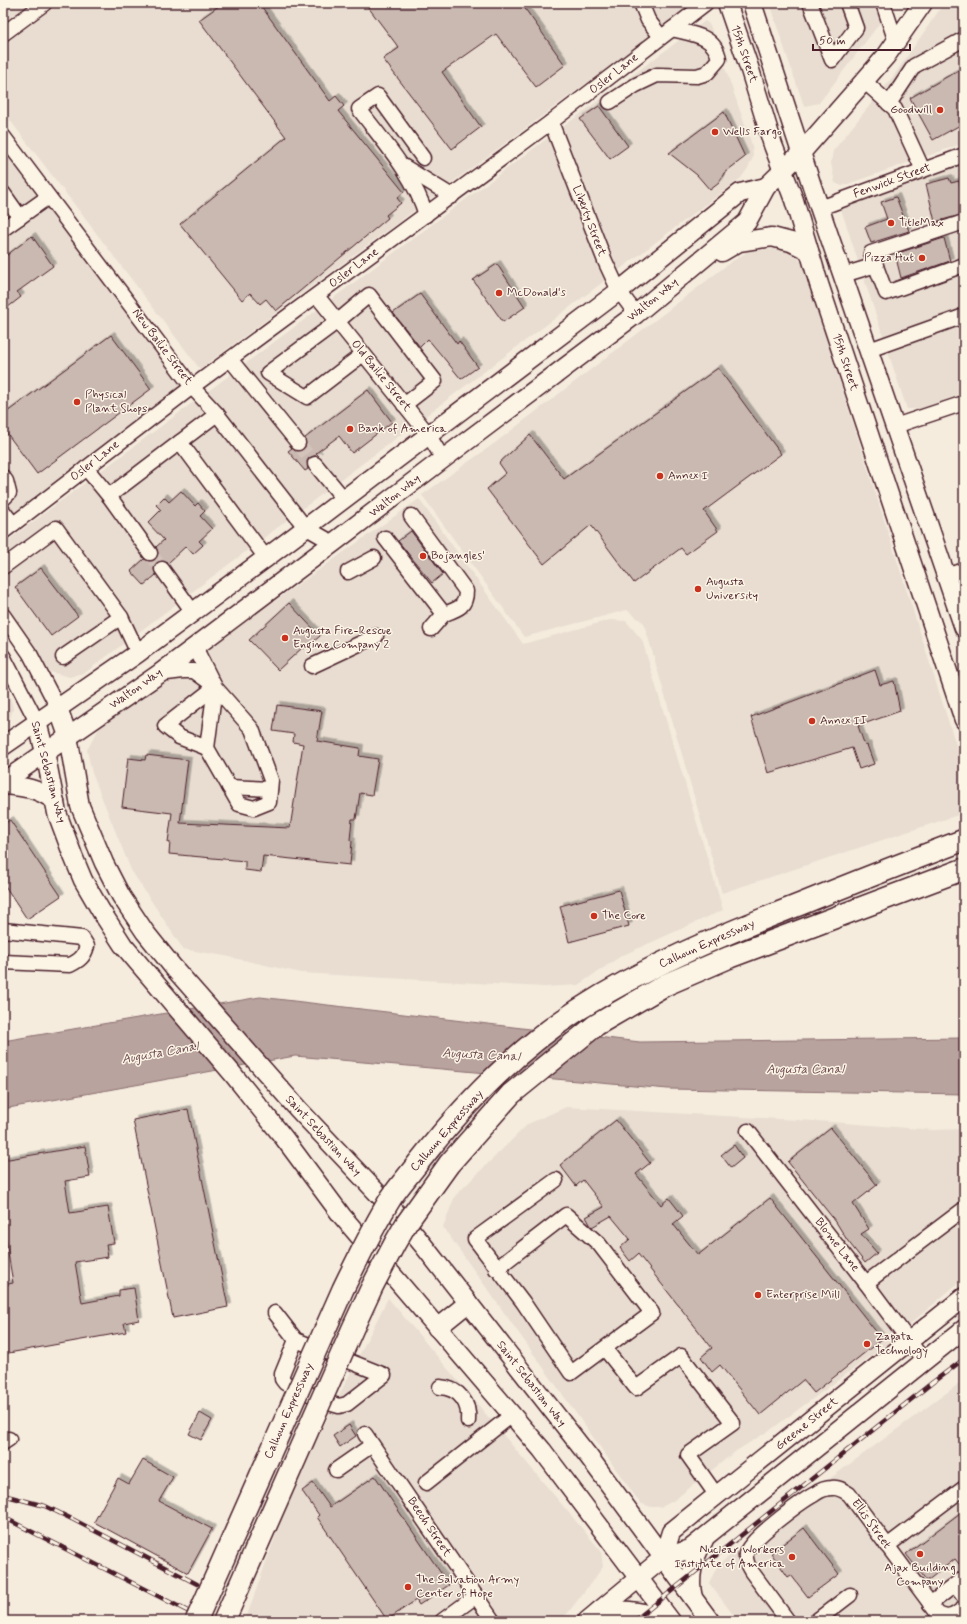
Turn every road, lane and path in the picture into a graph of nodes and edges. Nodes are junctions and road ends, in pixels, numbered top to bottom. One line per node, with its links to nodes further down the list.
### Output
1 (45, 3): 10 (street)
2 (641, 3): 11 (street)
3 (706, 3): 11 (street, Osler Lane)
4 (727, 3): 25 (main road, 15th Street)
5 (752, 3): 21 (main road, 15th Street)
6 (810, 3): 7 (street)
7 (847, 3)
8 (883, 3): 13 (street)
9 (923, 3): 13 (main road, Walton Way)
10 (4, 30)
11 (667, 33): 15 (street); 17 (street, Osler Lane)
12 (964, 39): 16 (street)
13 (896, 42): 14 (main road, Walton Way)
14 (864, 81): 16 (street); 21 (main road, Walton Way)
15 (610, 102)
16 (889, 104): 26 (street)
17 (551, 122): 29 (street, Osler Lane); 41 (street, Liberty Street)
18 (3, 136): 30 (street, New Bailie Street)
19 (407, 136): 20 (street); 20 (street); 23 (street)
20 (389, 150): 24 (street)
21 (801, 153): 25 (main road, Walton Way); 31 (main road, 15th Street)
22 (964, 155): 26 (street, Fenwick Street)
23 (422, 158)
24 (401, 164): 29 (street); 32 (street)
25 (783, 170): 27 (main road, Walton Way); 36 (main road, 15th Street)
26 (922, 170): 31 (street, Fenwick Street)
27 (766, 187): 40 (main road, Walton Way); 41 (main road)
28 (3, 193): 33 (street)
29 (452, 196): 32 (street, Osler Lane)
30 (48, 197): 33 (street); 51 (street, New Bailie Street)
31 (820, 208): 39 (main road, 15th Street)
32 (426, 215): 42 (street, Osler Lane)
33 (20, 217): 35 (street)
34 (964, 222): 37 (street)
35 (3, 229)
36 (809, 251): 40 (main road); 97 (main road, 15th Street)
37 (876, 265): 38 (street); 39 (street)
38 (964, 265)
39 (843, 275): 46 (main road, 15th Street)
40 (682, 276): 43 (main road, Walton Way)
41 (619, 291): 43 (street, Liberty Street); 56 (main road)
42 (317, 296): 45 (street, Old Bailie Street); 48 (street, Osler Lane)
43 (636, 314): 59 (main road, Walton Way)
44 (964, 316): 46 (street)
45 (338, 321): 47 (street, Old Bailie Street); 49 (street); 53 (street)
46 (869, 350): 55 (main road, 15th Street)
47 (363, 354): 49 (street); 53 (street, Old Bailie Street)
48 (230, 359): 50 (street); 51 (street, Osler Lane)
49 (268, 374): 50 (street)
50 (252, 386): 58 (street)
51 (192, 387): 54 (street, New Bailie Street); 61 (street, Osler Lane)
52 (964, 403): 55 (street)
53 (404, 405): 56 (street, Old Bailie Street)
54 (217, 414): 57 (street); 68 (street, New Bailie Street)
55 (895, 426): 79 (main road, 15th Street)
56 (428, 434): 59 (street, Old Bailie Street); 65 (main road)
57 (180, 442): 63 (street); 73 (street)
58 (298, 443)
59 (443, 459): 71 (main road, Walton Way)
60 (315, 464): 65 (street)
61 (86, 468): 63 (street); 69 (street, Osler Lane)
62 (3, 477): 64 (street)
63 (109, 496): 72 (street)
64 (3, 499)
65 (344, 499): 68 (main road)
66 (3, 511): 69 (street)
67 (411, 516): 83 (street)
68 (305, 527): 71 (street, New Bailie Street); 73 (main road)
69 (8, 528)
70 (385, 538): 83 (street)
71 (333, 544): 81 (main road, Walton Way)
72 (150, 553)
73 (266, 558): 80 (main road)
74 (374, 558): 78 (street)
75 (3, 567): 85 (street)
76 (162, 569): 82 (street)
77 (964, 570): 79 (street)
78 (348, 572)
79 (946, 576): 86 (main road, 15th Street)
80 (240, 578): 81 (main road); 82 (main road)
81 (257, 601): 89 (main road, Walton Way)
82 (193, 612): 90 (main road)
83 (444, 614): 87 (street)
84 (3, 616): 96 (street, Saint Sebastian Way)
85 (121, 617): 90 (street); 92 (street)
86 (964, 628)
87 (431, 629)
88 (376, 636): 93 (street)
89 (195, 647): 94 (main road, Walton Way); 95 (street)
90 (138, 653): 96 (main road)
91 (3, 656): 98 (street, Saint Sebastian Way)
92 (63, 657)
93 (312, 666)
94 (159, 674): 95 (street); 99 (main road, Walton Way)
95 (215, 687): 101 (street); 101 (street); 106 (street)
96 (58, 708): 98 (main road); 99 (main road, Saint Sebastian Way)
97 (964, 720)
98 (37, 722): 100 (main road); 102 (main road, Saint Sebastian Way)
99 (68, 736): 102 (main road, Walton Way); 118 (main road, Saint Sebastian Way, bridge)
100 (3, 746)
101 (207, 748): 105 (street)
102 (45, 752): 103 (main road, Walton Way); 107 (main road, Saint Sebastian Way)
103 (3, 782)
104 (3, 785): 107 (main road)
105 (229, 787): 106 (street); 106 (street)
106 (270, 789)
107 (56, 807): 120 (main road, Saint Sebastian Way, bridge)
108 (964, 840): 145 (highway, Calhoun Expressway, bridge)
109 (964, 869): 146 (highway, Calhoun Expressway, bridge)
110 (3, 930): 111 (street)
111 (3, 962)
112 (748, 1131): 116 (street, Blome Lane)
113 (556, 1180): 115 (street)
114 (964, 1208): 116 (street)
115 (496, 1269): 124 (street); 124 (street)
116 (866, 1283): 123 (street, Blome Lane)
117 (964, 1297): 123 (main road, Greene Street)
118 (468, 1303): 120 (main road); 135 (main road, Saint Sebastian Way)
119 (275, 1313): 122 (street)
120 (437, 1328): 127 (main road, Saint Sebastian Way)
121 (964, 1330): 125 (main road, Greene Street)
122 (296, 1340): 122 (street)
123 (909, 1341): 125 (street, Blome Lane); 132 (main road, Greene Street)
124 (605, 1349): 132 (street)
125 (924, 1361): 133 (main road, Greene Street)
126 (440, 1387): 128 (street)
127 (512, 1415): 130 (street); 136 (main road, Saint Sebastian Way)
128 (468, 1421)
129 (336, 1470): 139 (street, Beech Street)
130 (426, 1483)
131 (964, 1488): 134 (street)
132 (717, 1496): 135 (main road, Greene Street)
133 (711, 1532): 135 (main road, Greene Street); 141 (main road)
134 (887, 1546): 142 (street, Ellis Street); 152 (street, Ellis Street)
135 (663, 1558): 136 (main road, Greene Street); 141 (main road, Saint Sebastian Way)
136 (639, 1578): 144 (main road, Greene Street); 150 (main road, Saint Sebastian Way)
137 (959, 1582): 140 (street); 142 (street)
138 (850, 1595): 153 (street)
139 (476, 1596): 147 (street); 148 (street, Beech Street)
140 (964, 1597)
141 (693, 1598): 151 (main road, Saint Sebastian Way)
142 (930, 1604): 143 (street, Ellis Street)
143 (964, 1608)
144 (593, 1616): 149 (main road)
145 (196, 1621)
146 (224, 1621)
147 (442, 1621)
148 (493, 1621)
149 (666, 1621)
150 (671, 1621)
151 (710, 1621)
152 (788, 1621)
153 (816, 1621)

